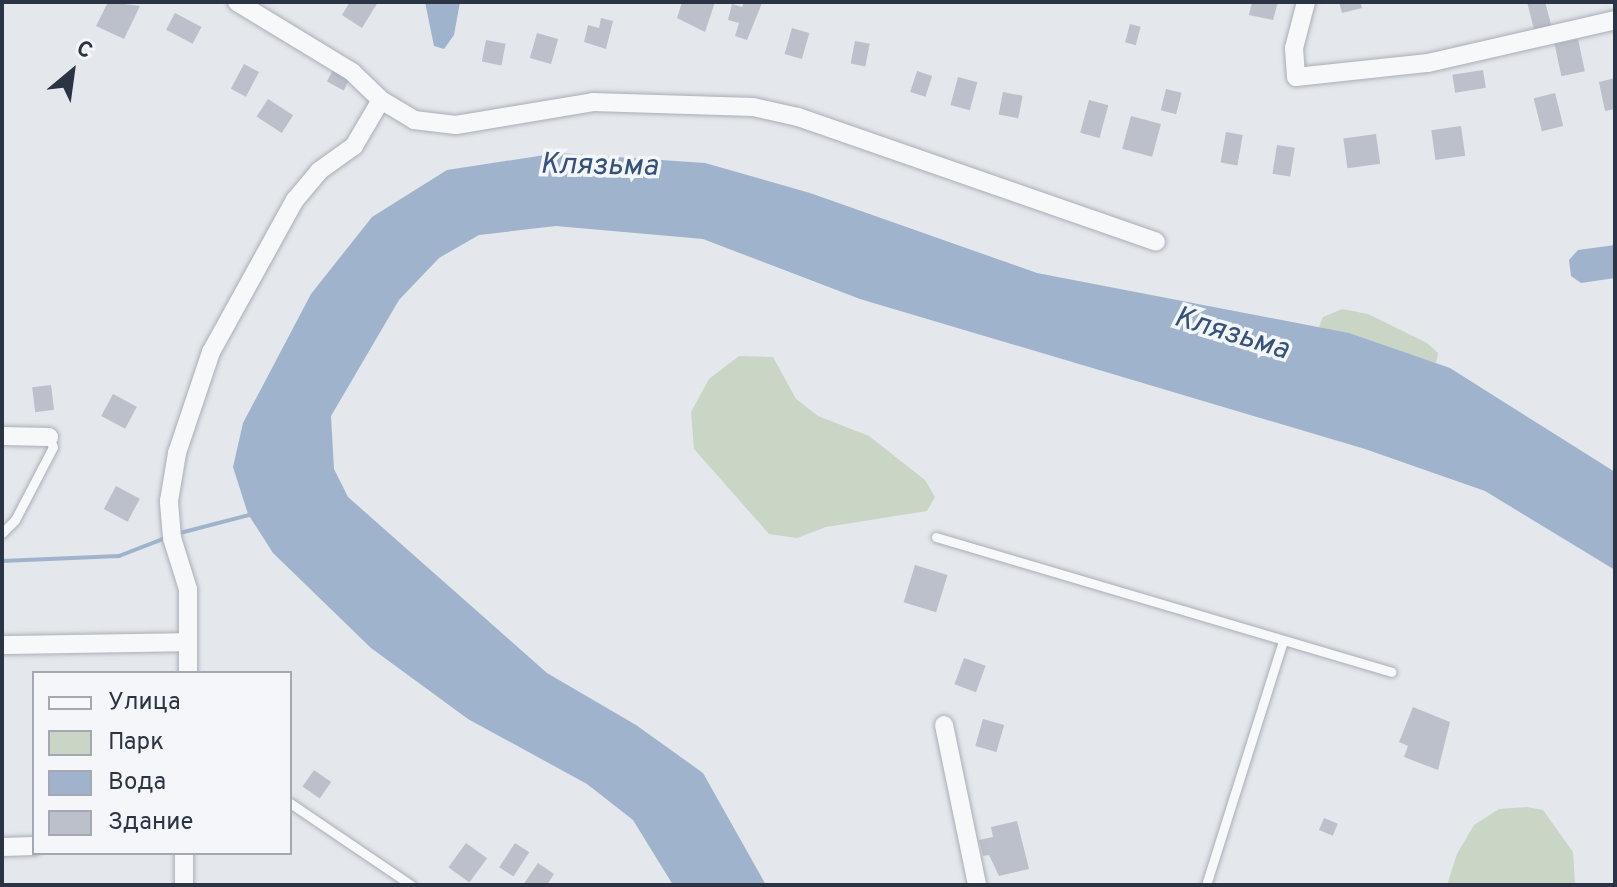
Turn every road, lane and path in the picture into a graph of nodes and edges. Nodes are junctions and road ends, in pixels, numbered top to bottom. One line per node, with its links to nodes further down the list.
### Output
1 (237, 2): 4 (street)
2 (1306, 2): 3 (street)
3 (1615, 20)
4 (381, 100): 5 (street); 11 (street)
5 (1156, 242)
6 (2, 436): 7 (street)
7 (49, 437): 8 (lane)
8 (2, 533)
9 (936, 537): 10 (lane)
10 (1283, 641): 14 (lane); 23 (lane)
11 (188, 642): 12 (street); 13 (street)
12 (2, 645)
13 (188, 671)
14 (1391, 672)
15 (944, 725): 22 (street)
16 (292, 804): 21 (lane)
17 (32, 846): 18 (street)
18 (2, 847)
19 (184, 855): 20 (street)
20 (184, 885)
21 (411, 885)
22 (977, 885)
23 (1206, 885)

